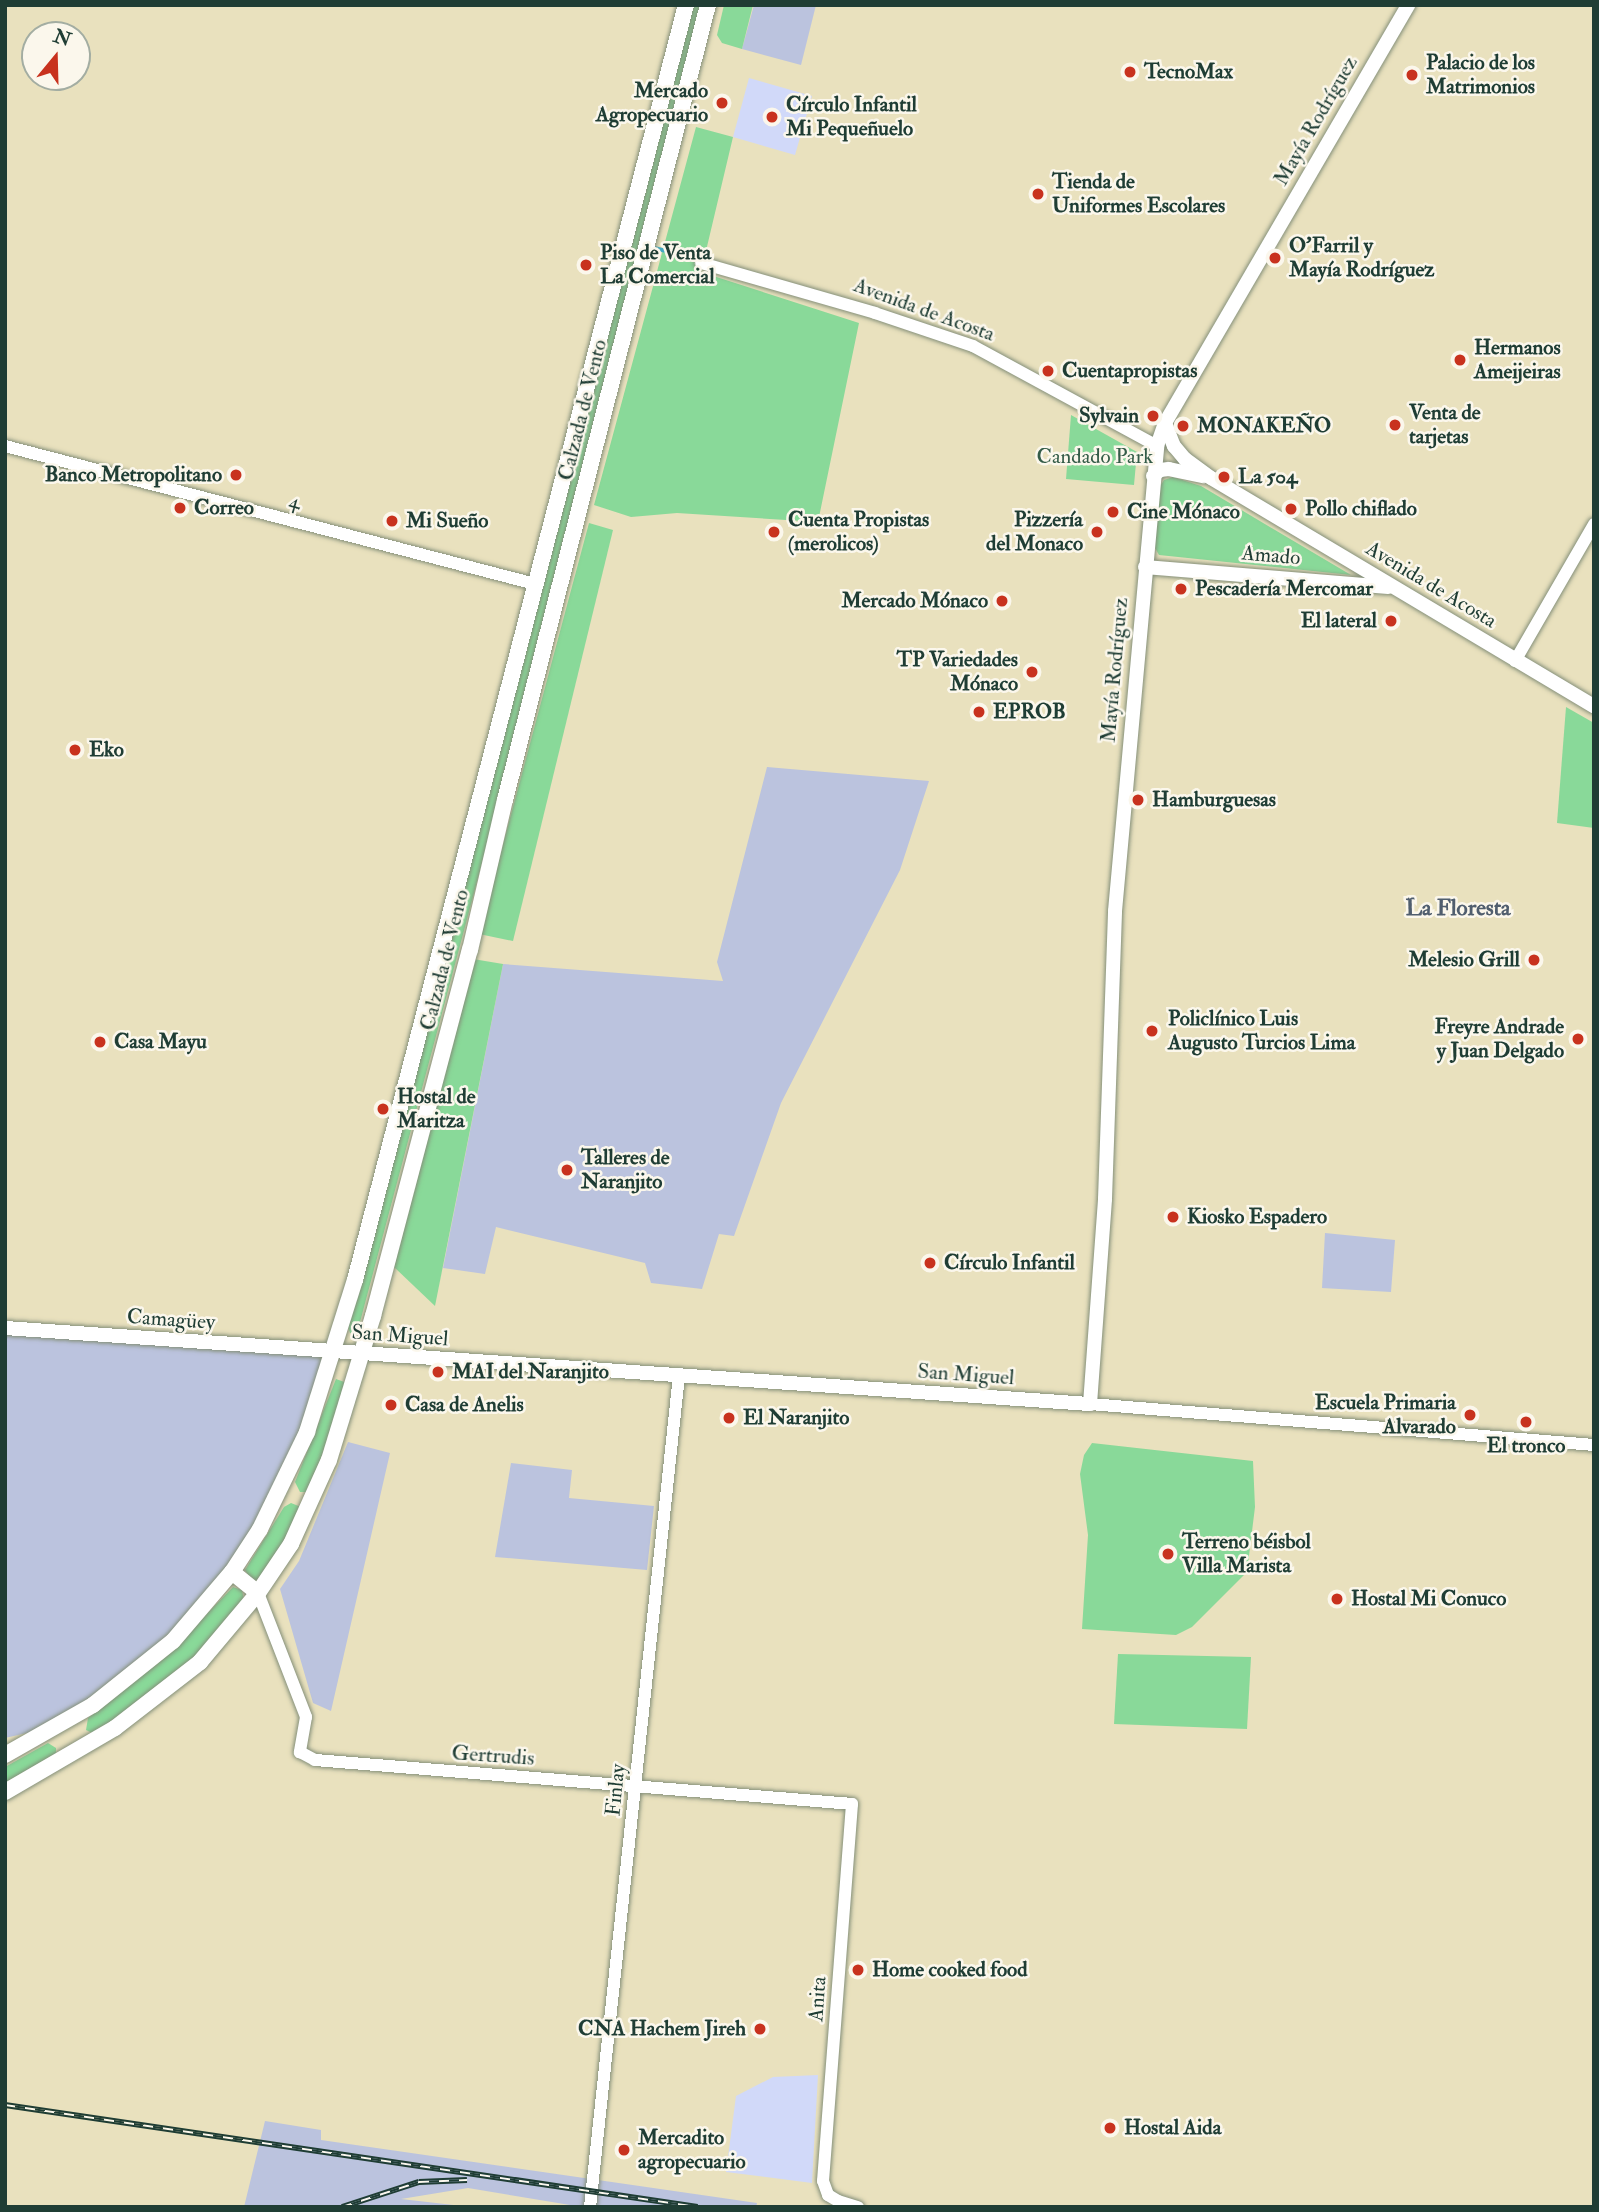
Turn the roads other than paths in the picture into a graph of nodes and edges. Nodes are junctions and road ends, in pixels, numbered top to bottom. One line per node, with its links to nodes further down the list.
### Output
1 (686, 5): 12 (main road, Calzada de Vento)
2 (708, 5): 18 (main road, Calzada de Vento)
3 (1408, 5): 5 (main road, Mayía Rodríguez)
4 (701, 263): 7 (street, Avenida de Acosta)
5 (1165, 423): 7 (main road, Mayía Rodríguez); 9 (main road, Avenida de Acosta)
6 (5, 446): 12 (street, 4)
7 (1157, 446): 8 (main road, Mayía Rodríguez)
8 (1153, 476): 9 (main road, Avenida de Acosta); 11 (main road, Mayía Rodríguez)
9 (1211, 478): 13 (main road, Avenida de Acosta)
10 (1594, 524): 14 (street)
11 (1145, 567): 13 (main road, Amado); 20 (main road, Mayía Rodríguez)
12 (535, 583): 17 (main road, Calzada de Vento)
13 (1394, 588): 14 (main road, Avenida de Acosta)
14 (1515, 661): 15 (main road, Avenida de Acosta)
15 (1594, 706)
16 (5, 1328): 17 (main road, Camagüey)
17 (334, 1353): 18 (main road, San Miguel); 22 (main road, Calzada de Vento)
18 (362, 1355): 19 (main road, San Miguel); 23 (main road, Calzada de Vento)
19 (678, 1376): 20 (main road, San Miguel); 27 (street, Finlay)
20 (1090, 1404): 21 (street, San Miguel)
21 (1594, 1445)
22 (282, 1490): 23 (main road); 24 (main road, Calzada de Vento)
23 (311, 1503): 25 (main road, Calzada de Vento)
24 (232, 1572): 25 (main road); 26 (main road, Calzada de Vento)
25 (258, 1593): 27 (street, Gertrudis); 28 (main road, Calzada de Vento)
26 (5, 1755)
27 (636, 1786): 29 (street, Gertrudis); 30 (street, Finlay)
28 (5, 1792)
29 (852, 1804): 31 (street, Anita)
30 (590, 2207)
31 (858, 2207)

